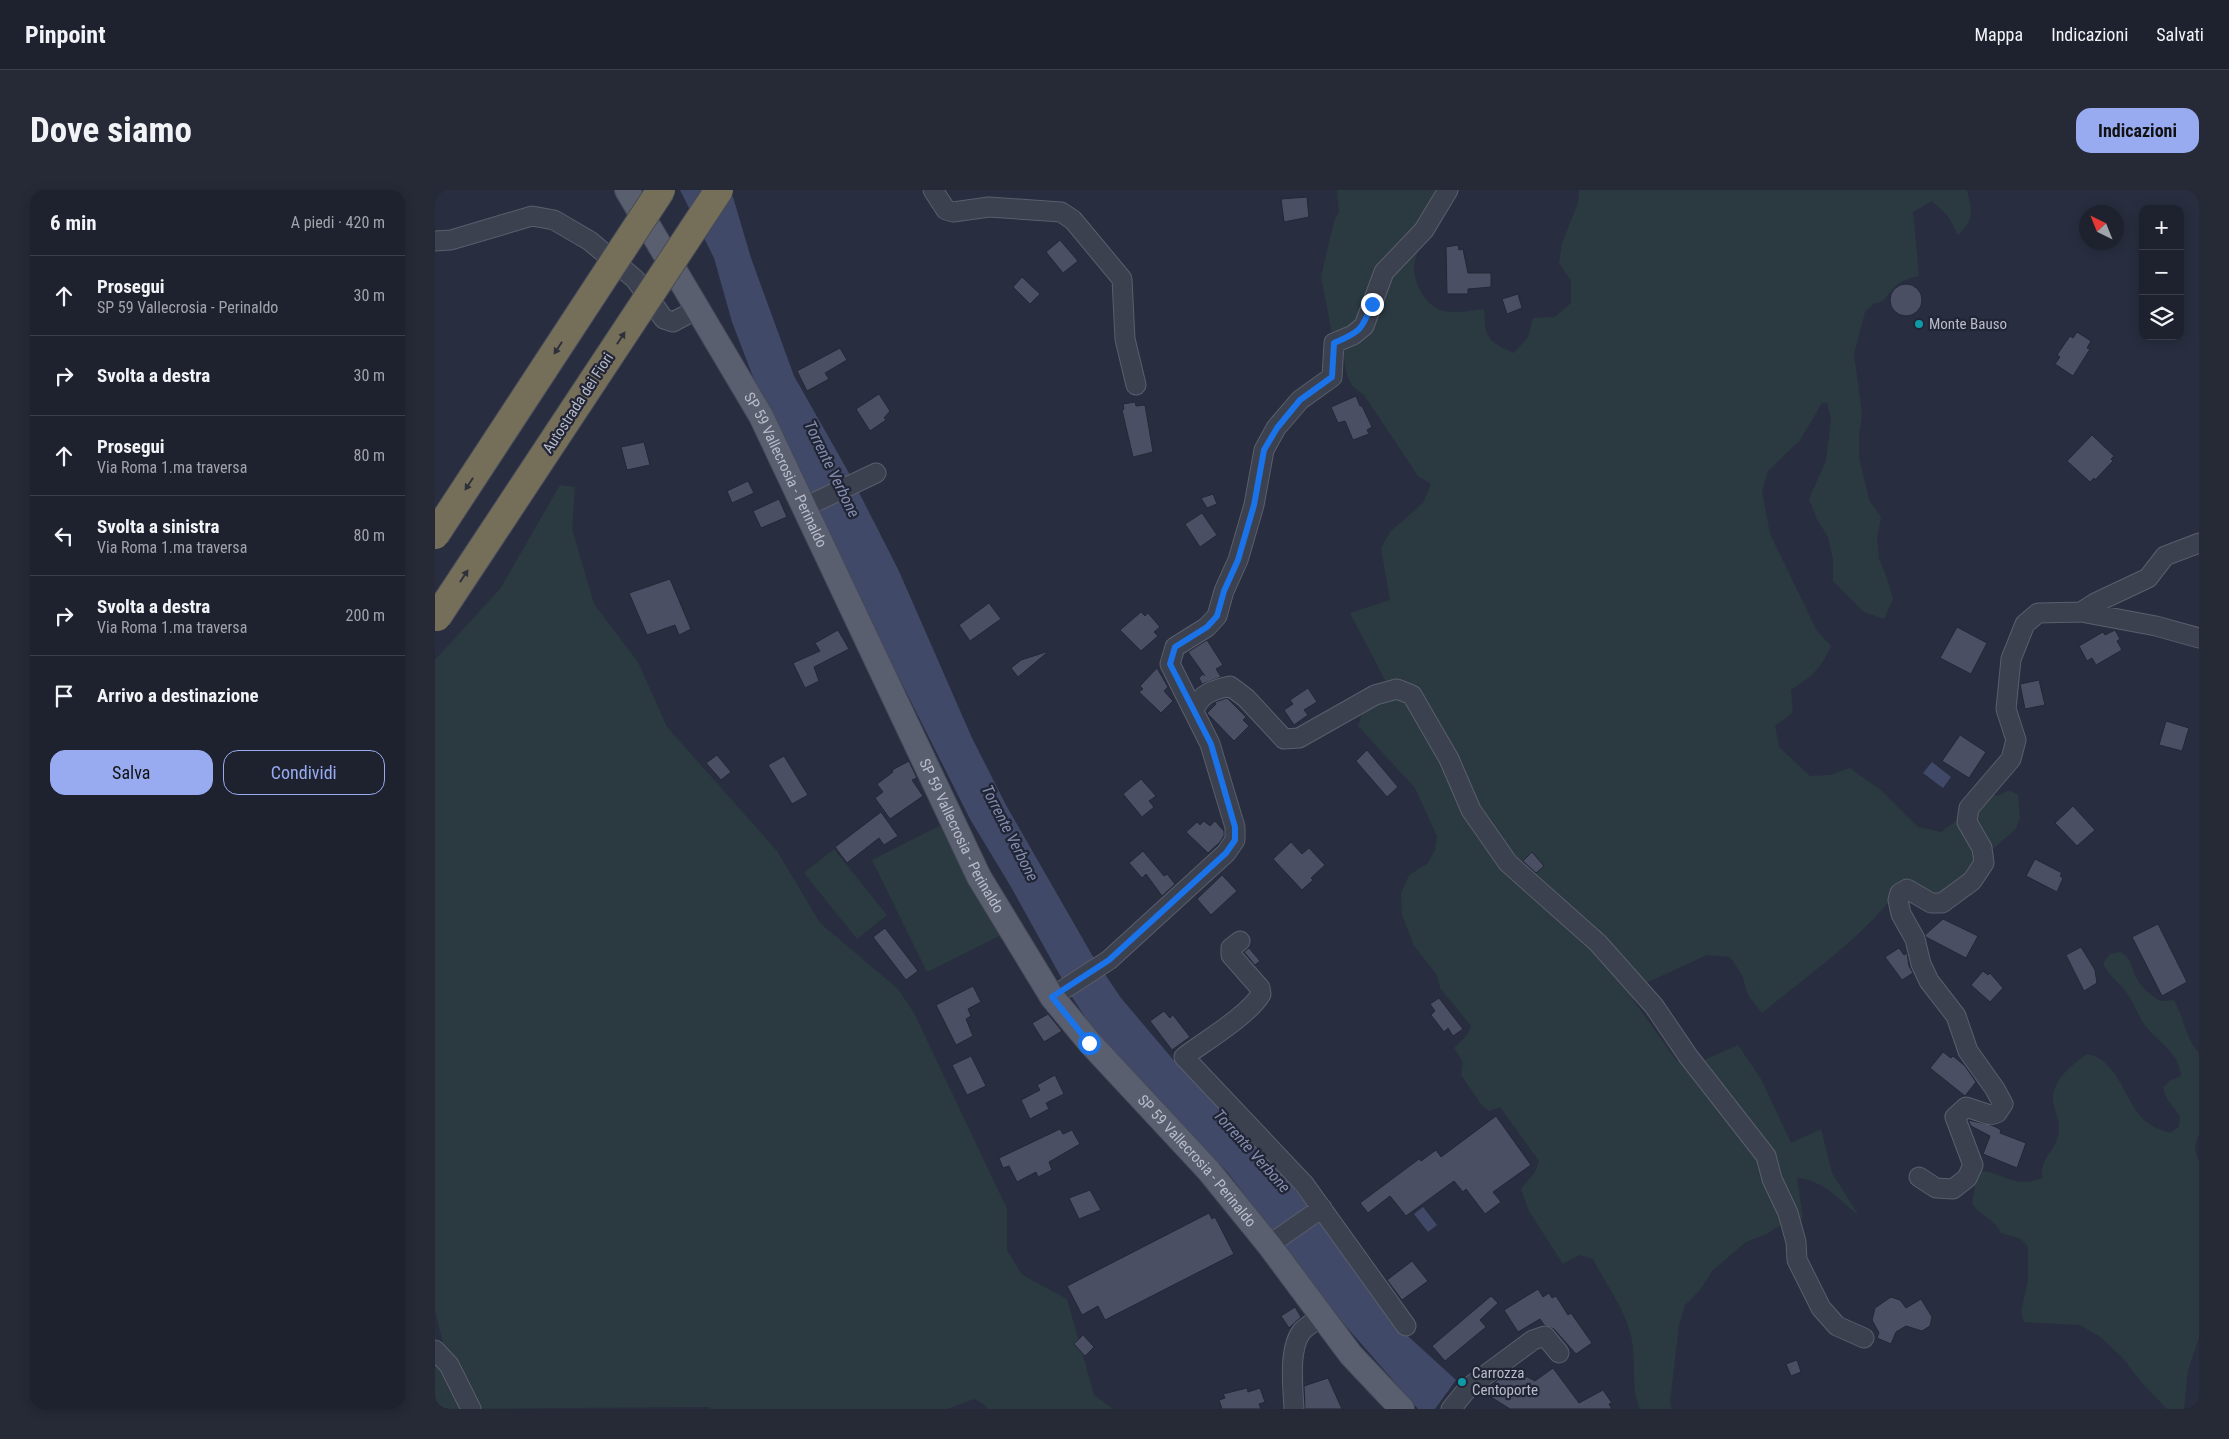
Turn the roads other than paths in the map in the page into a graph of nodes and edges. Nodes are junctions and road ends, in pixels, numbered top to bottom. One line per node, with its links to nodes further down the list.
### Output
1 (627, 190): 7 (main road, SP 59 Vallecrosia - Perinaldo)
2 (661, 190): 11 (highway, one-way to 11, bridge)
3 (719, 190): 14 (highway, Autostrada dei Fiori, one-way to 3, bridge)
4 (933, 190): 8 (street)
5 (1448, 190): 16 (street)
6 (435, 241): 7 (street)
7 (697, 309): 10 (main road, SP 59 Vallecrosia - Perinaldo)
8 (1136, 385)
9 (876, 473): 10 (street)
10 (810, 504): 18 (main road, SP 59 Vallecrosia - Perinaldo)
11 (435, 535)
12 (2199, 543): 13 (street)
13 (2081, 612): 15 (street); 19 (street)
14 (437, 617)
15 (2199, 638)
16 (1194, 710): 18 (street); 24 (street)
17 (1240, 940): 20 (street)
18 (1058, 993): 21 (main road, SP 59 Vallecrosia - Perinaldo)
19 (1919, 1177)
20 (1319, 1210): 21 (street); 23 (street)
21 (1272, 1243): 22 (main road, SP 59 Vallecrosia - Perinaldo)
22 (1321, 1317): 28 (street); 29 (main road, SP 59 Vallecrosia - Perinaldo)
23 (1407, 1326)
24 (1864, 1338)
25 (435, 1350): 27 (street)
26 (1559, 1353): 30 (street)
27 (471, 1409)
28 (1294, 1409)
29 (1402, 1409)
30 (1451, 1409)

